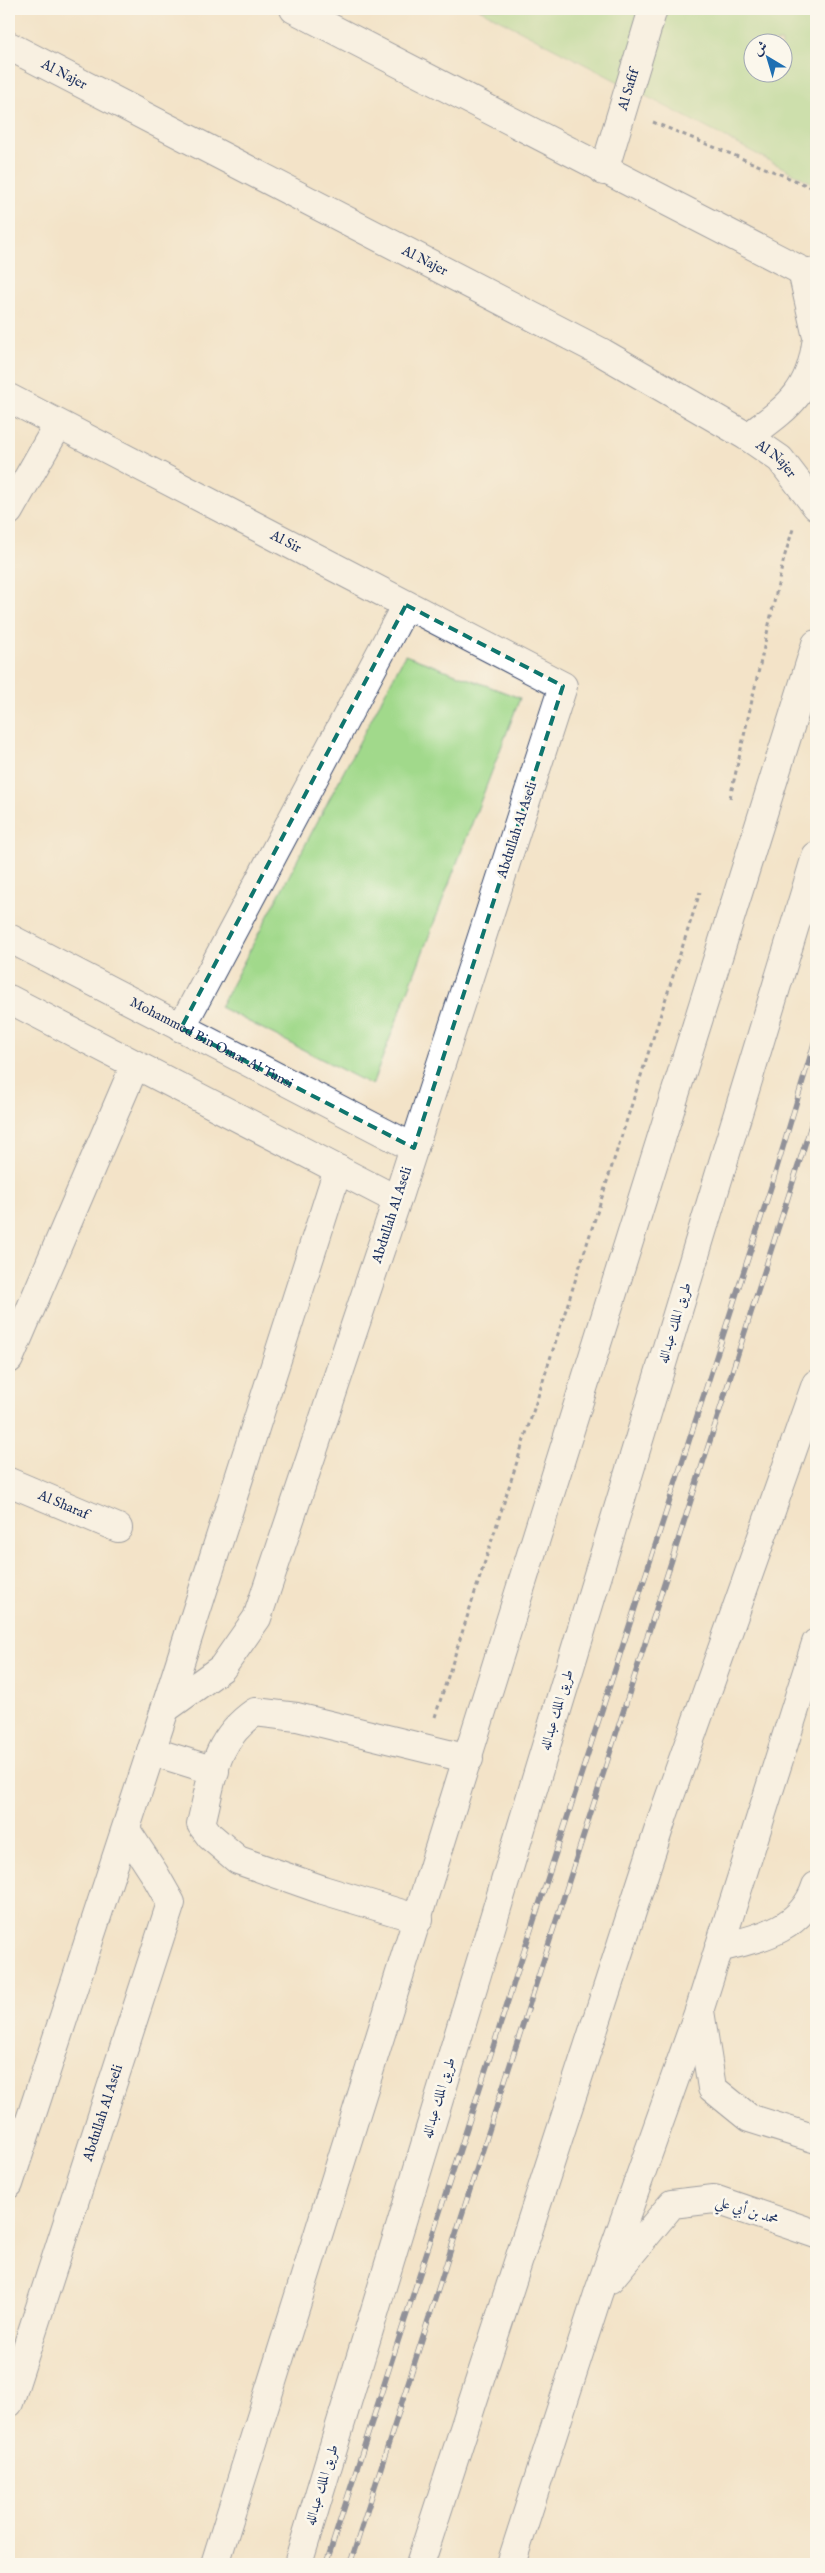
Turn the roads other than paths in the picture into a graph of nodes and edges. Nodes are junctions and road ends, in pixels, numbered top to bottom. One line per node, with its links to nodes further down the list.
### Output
1 (294, 9): 4 (main road)
2 (653, 9): 4 (main road, Al Safif)
3 (9, 46): 10 (main road, Al Najer)
4 (604, 170): 5 (main road)
5 (809, 273): 6 (main road)
6 (816, 333)
7 (816, 344): 10 (main road)
8 (9, 398): 9 (main road, Al Sir)
9 (58, 425): 12 (main road); 13 (main road, Al Sir)
10 (748, 437): 11 (main road, Al Najer)
11 (811, 499)
12 (9, 511)
13 (406, 605): 15 (main road, Al Sir); 19 (main road)
14 (816, 644): 31 (main road)
15 (563, 686): 21 (main road, Abdullah Al Aseli)
16 (816, 856): 44 (main road, طريق الملك عبدالله)
17 (9, 938): 19 (main road, Mohammed Bin Omar Al Tunsi)
18 (9, 1000): 20 (main road)
19 (181, 1028): 21 (main road, Mohammed Bin Omar Al Tunsi)
20 (135, 1064): 22 (main road); 24 (main road)
21 (414, 1148): 23 (main road, Abdullah Al Aseli)
22 (338, 1169): 23 (main road); 29 (main road)
23 (398, 1200): 29 (main road, Abdullah Al Aseli)
24 (9, 1360)
25 (816, 1384): 45 (main road)
26 (9, 1482): 27 (main road, Al Sharaf)
27 (118, 1528)
28 (816, 1643): 36 (main road)
29 (165, 1709): 30 (main road)
30 (151, 1751): 32 (main road); 33 (main road)
31 (469, 1759): 32 (main road); 35 (main road)
32 (215, 1771): 35 (main road)
33 (126, 1830): 39 (main road); 42 (main road, Abdullah Al Aseli)
34 (816, 1886): 36 (main road)
35 (419, 1919): 43 (main road)
36 (719, 1948): 37 (main road)
37 (700, 2008): 38 (main road); 41 (main road)
38 (816, 2139)
39 (9, 2184)
40 (816, 2234): 41 (main road, محمد بن أبي علي)
41 (598, 2294): 46 (main road)
42 (11, 2387)
43 (215, 2564)
44 (298, 2564)
45 (420, 2564)
46 (511, 2564)

